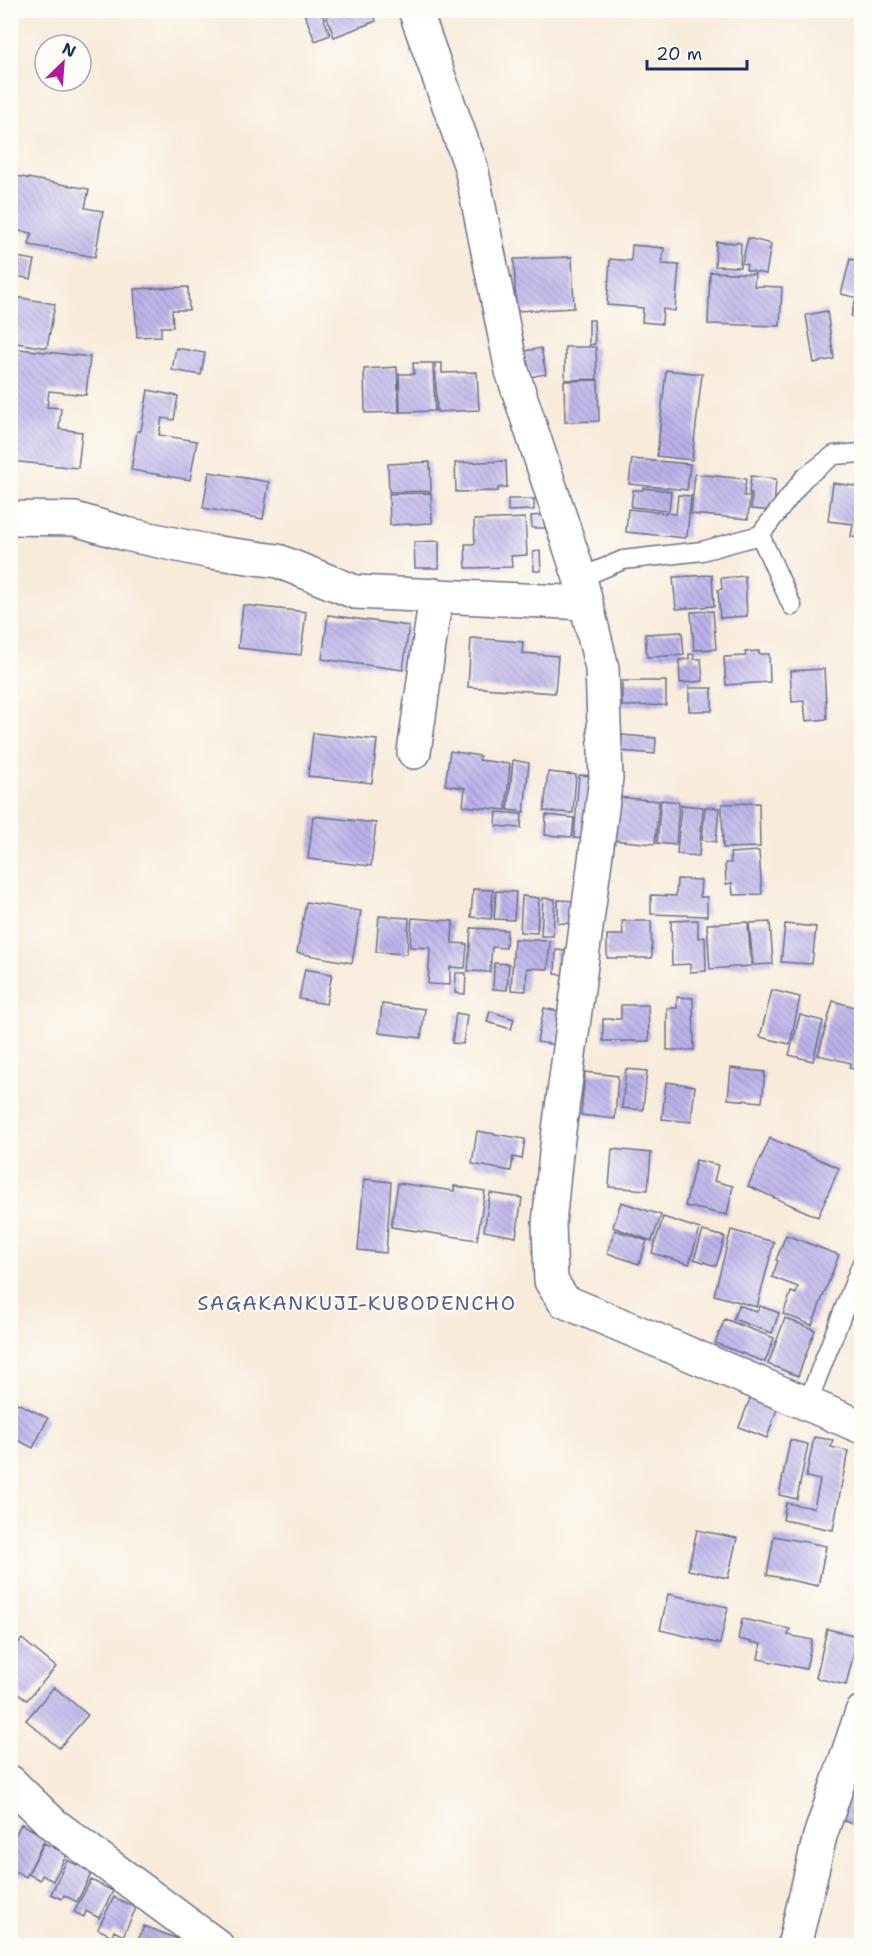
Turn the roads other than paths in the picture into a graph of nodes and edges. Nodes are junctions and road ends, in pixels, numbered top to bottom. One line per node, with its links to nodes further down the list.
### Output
1 (415, 10): 5 (street)
2 (861, 453): 4 (lane)
3 (10, 518): 6 (street)
4 (760, 536): 5 (lane); 7 (lane)
5 (583, 591): 6 (street); 10 (street)
6 (436, 595): 8 (street)
7 (792, 606)
8 (414, 752)
9 (861, 1263): 10 (lane)
10 (807, 1404): 11 (street)
11 (861, 1427)
12 (861, 1712): 15 (street)
13 (10, 1782): 14 (street)
14 (217, 1946)
15 (794, 1946)

